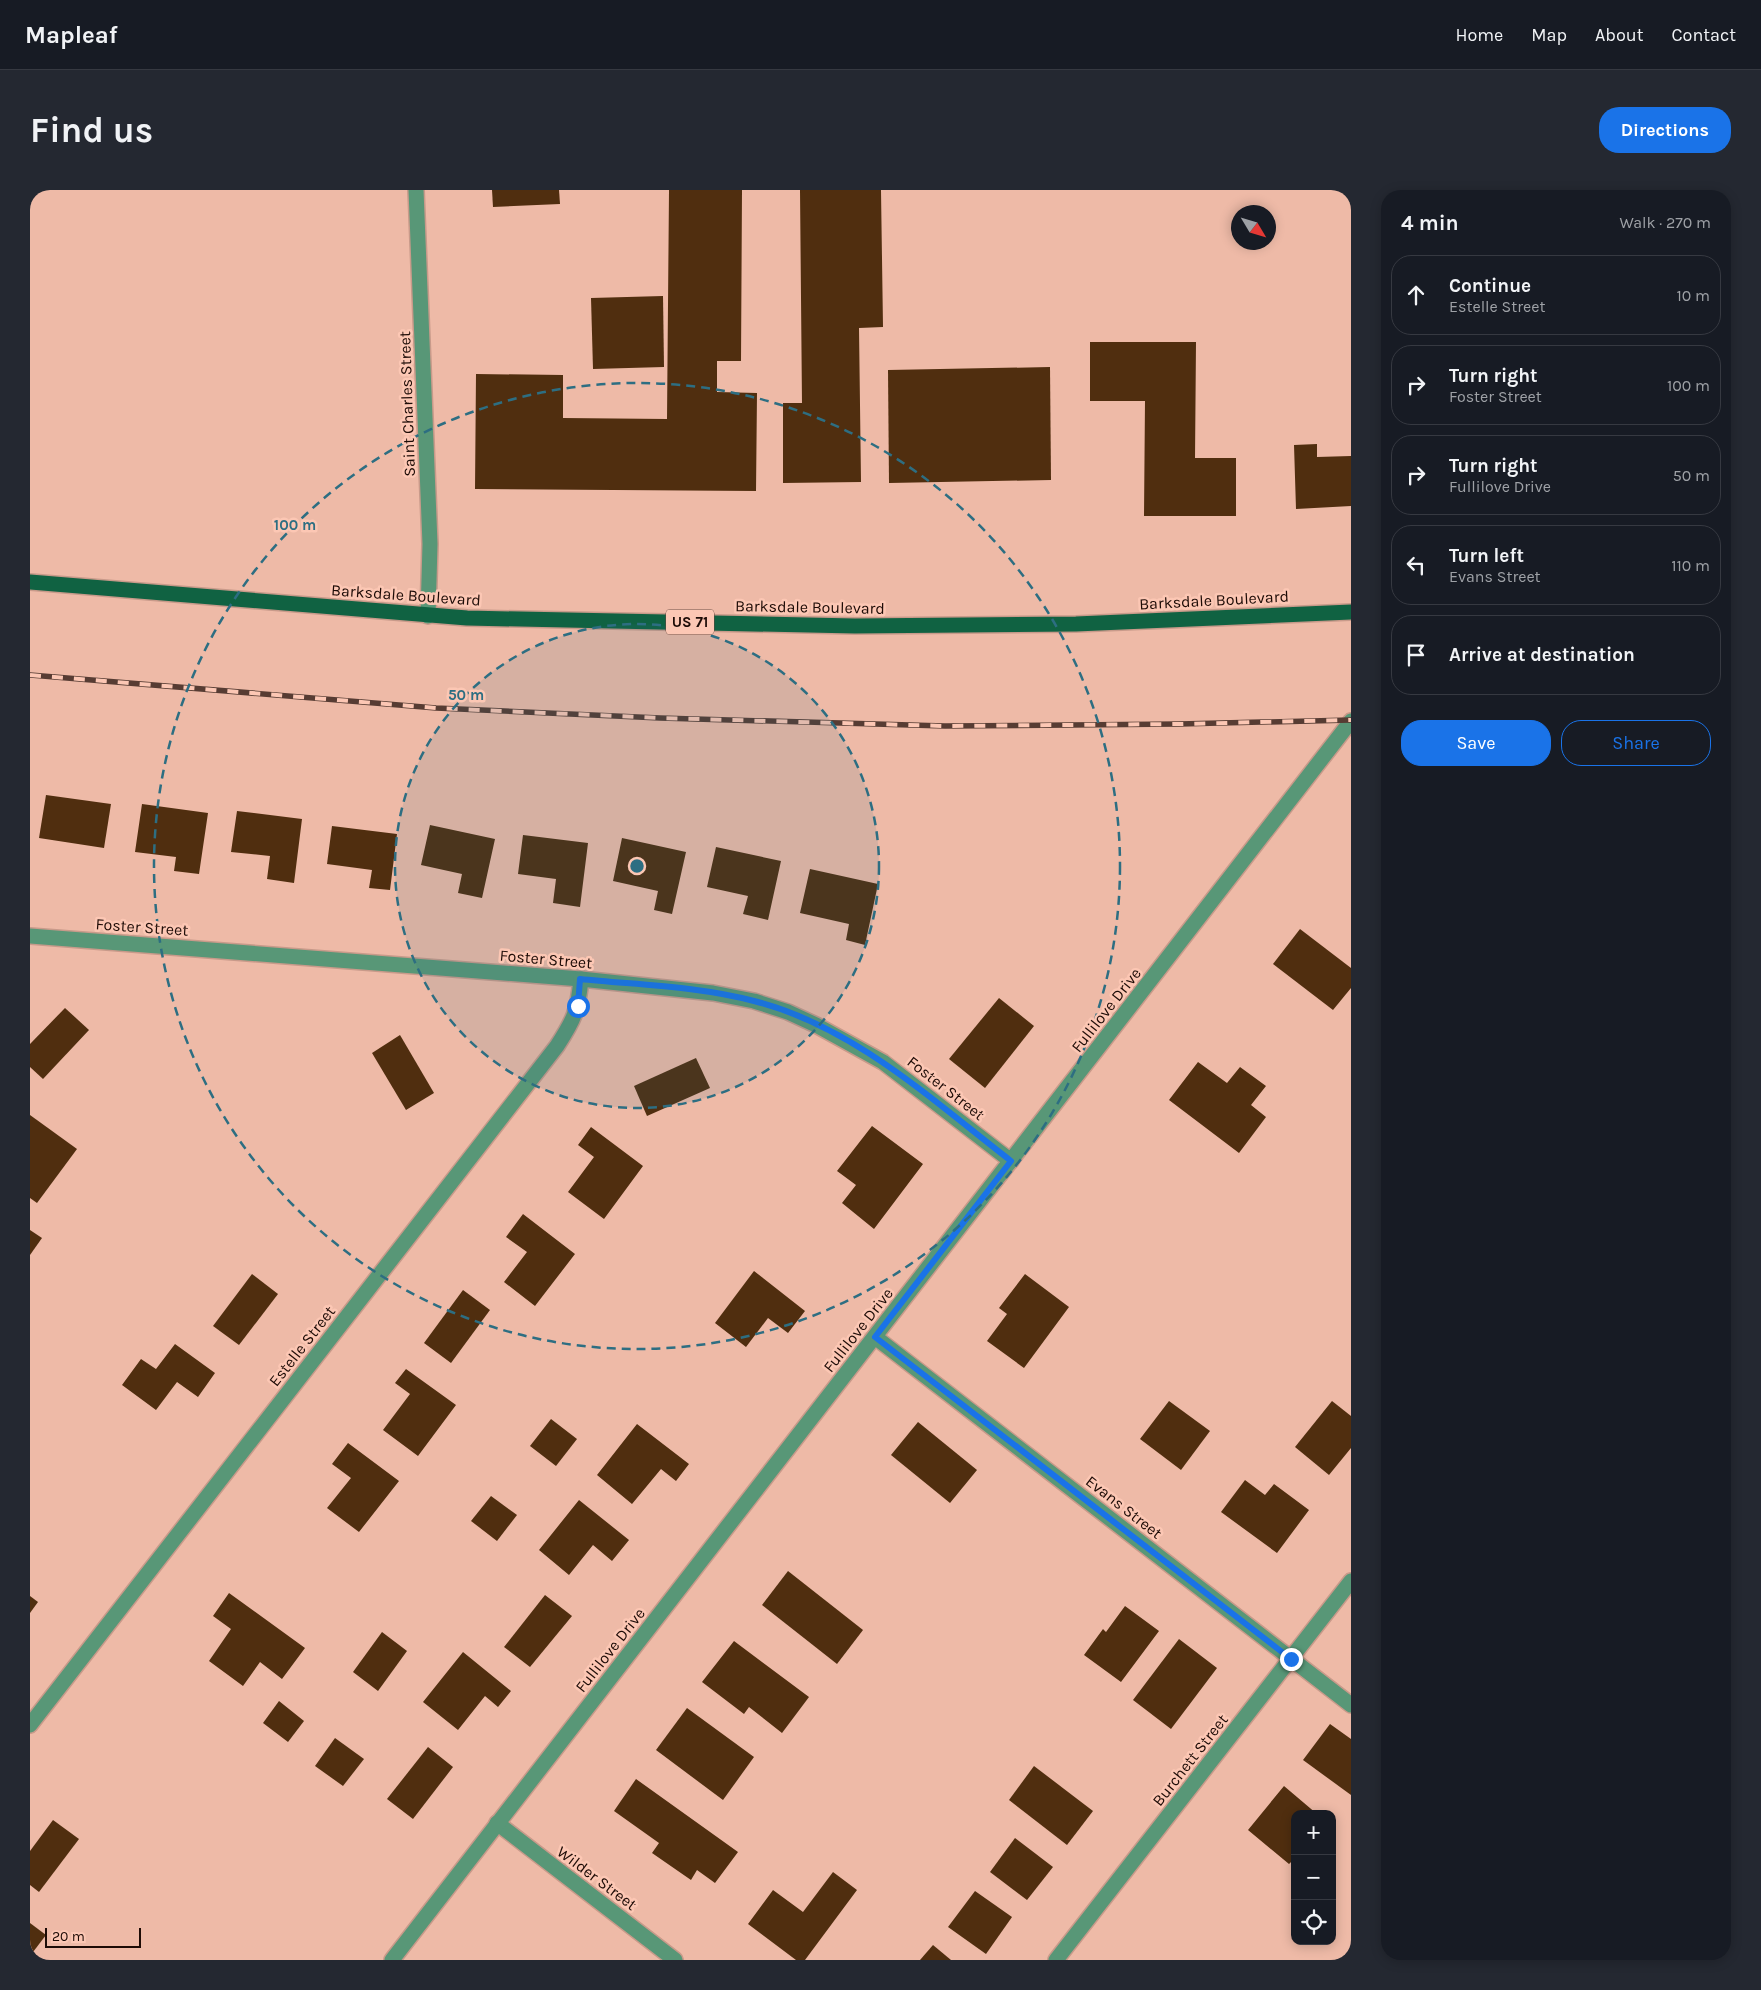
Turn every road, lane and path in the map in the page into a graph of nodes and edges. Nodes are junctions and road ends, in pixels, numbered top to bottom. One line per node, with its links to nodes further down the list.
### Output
1 (416, 190): 4 (street, Saint Charles Street)
2 (30, 582): 4 (main road, Barksdale Boulevard / US 71)
3 (1351, 612): 4 (main road, Barksdale Boulevard / US 71)
4 (428, 616)
5 (1351, 721): 8 (street, Fullilove Drive)
6 (30, 936): 7 (street, Foster Street)
7 (580, 979): 8 (street, Foster Street); 13 (street, Estelle Street)
8 (1011, 1161): 9 (street, Fullilove Drive)
9 (875, 1337): 11 (street, Evans Street); 14 (street, Fullilove Drive)
10 (1351, 1581): 11 (street, Burchett Street)
11 (1291, 1659): 12 (street, Evans Street); 17 (street, Burchett Street)
12 (1351, 1705)
13 (30, 1725)
14 (497, 1824): 15 (street, Fullilove Drive); 16 (street, Wilder Street)
15 (392, 1960)
16 (676, 1960)
17 (1056, 1960)

